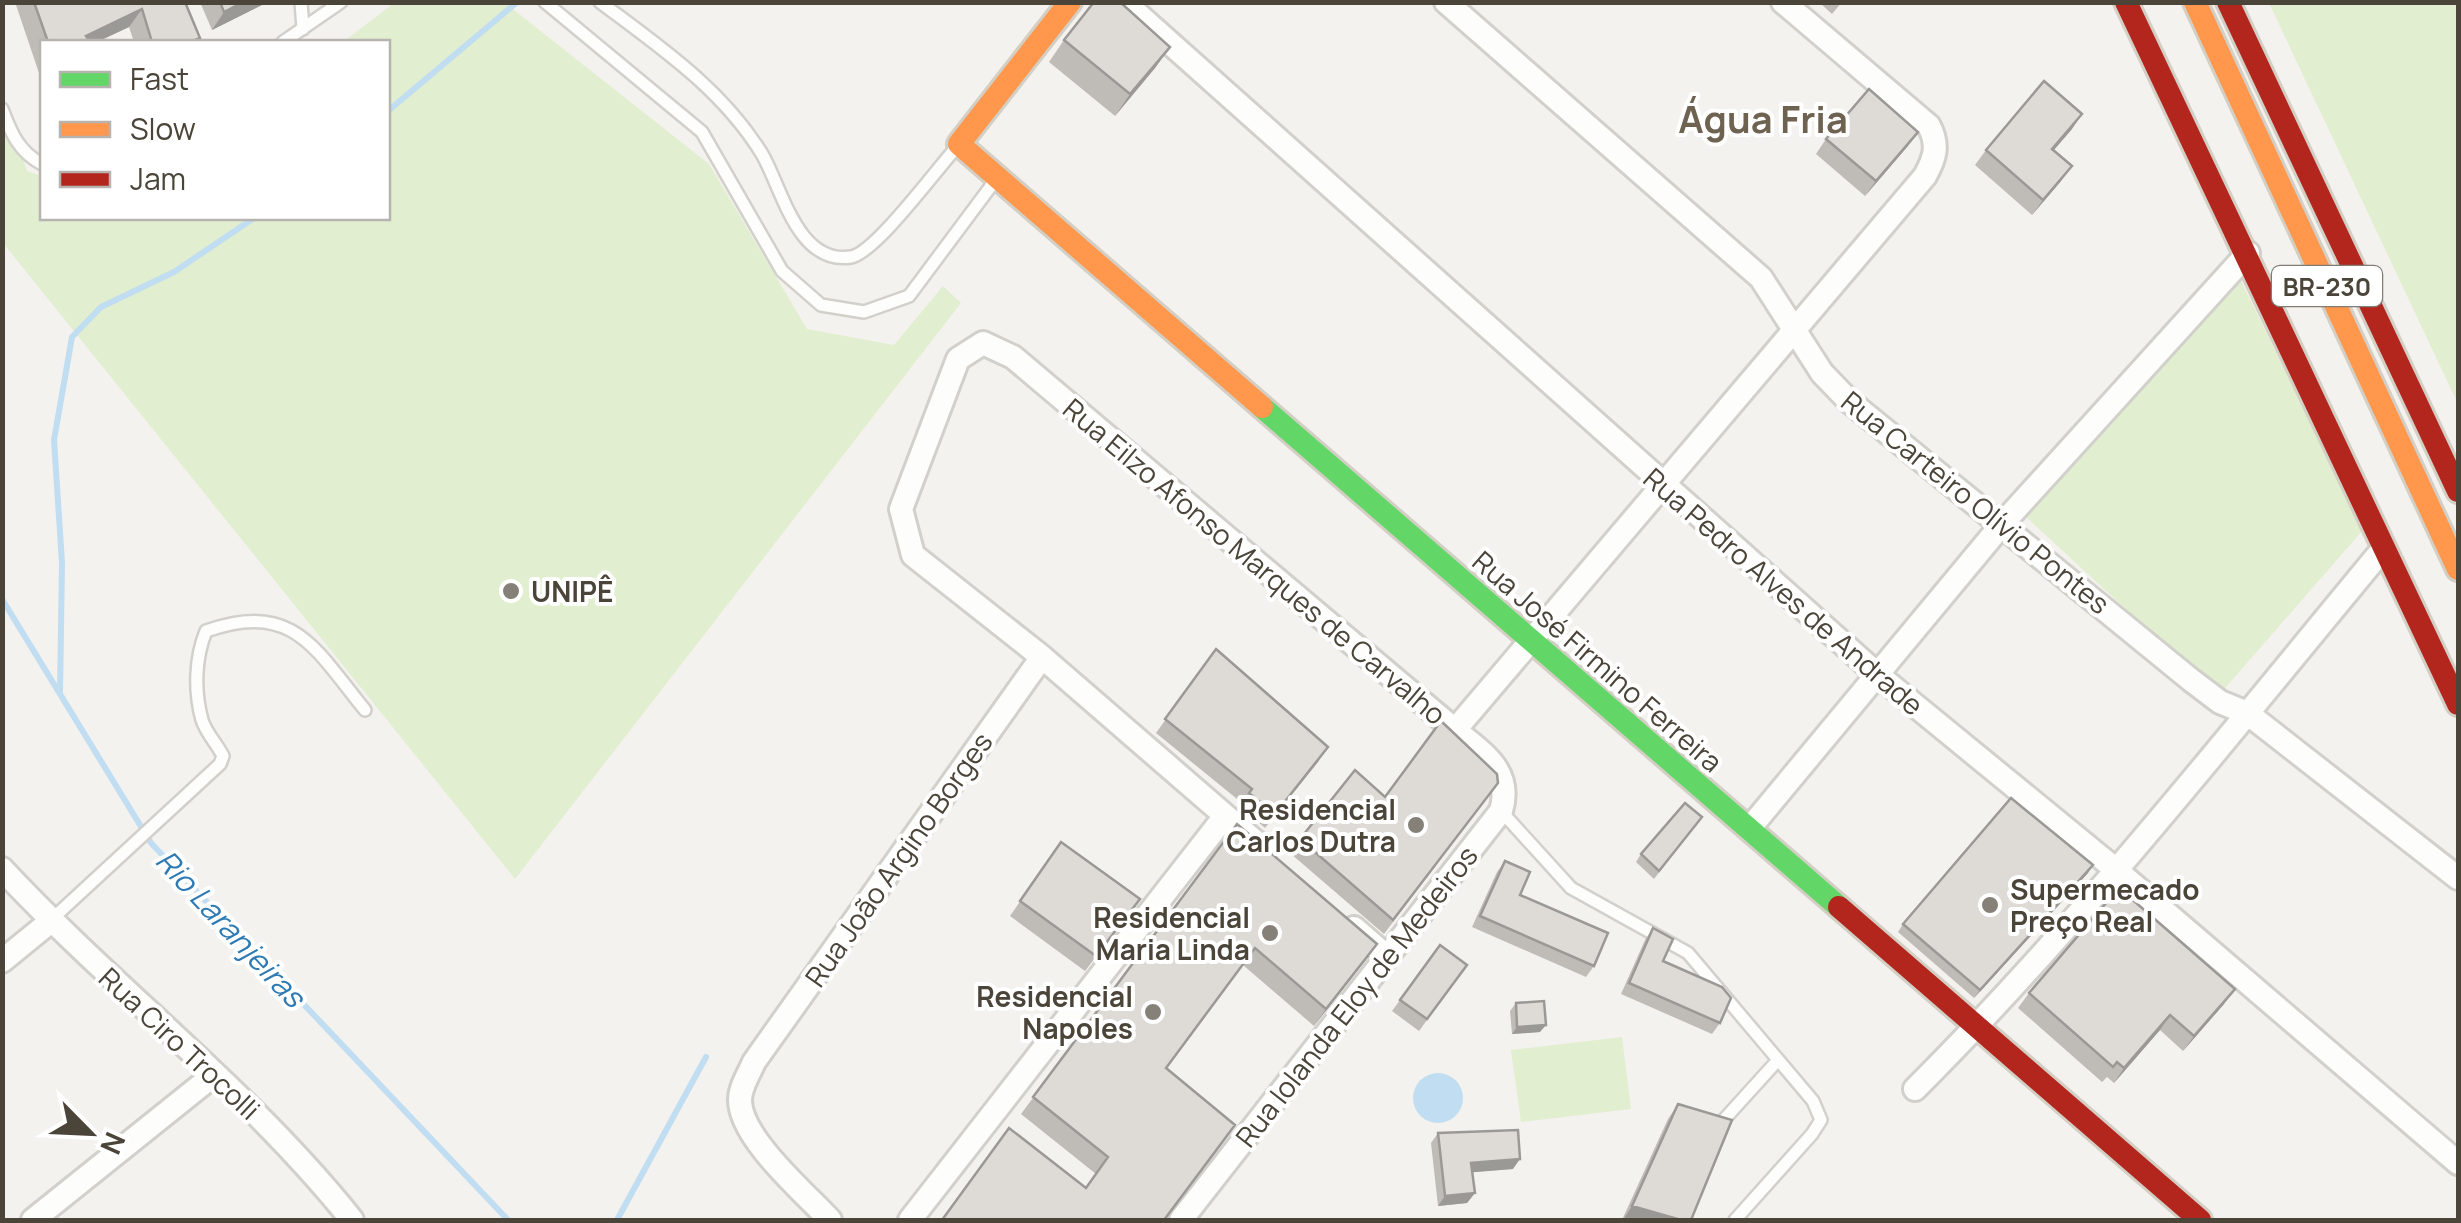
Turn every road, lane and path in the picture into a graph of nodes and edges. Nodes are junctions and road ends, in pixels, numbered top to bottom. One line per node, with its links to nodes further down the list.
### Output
1 (301, 2): 12 (lane)
2 (341, 2): 12 (lane)
3 (545, 2): 17 (lane)
4 (600, 2): 15 (lane)
5 (1070, 2): 15 (main road)
6 (1124, 2): 20 (street, Rua Pedro Alves de Andrade)
7 (1446, 2): 19 (street, Rua Carteiro Olívio Pontes)
8 (1782, 2): 19 (street)
9 (2126, 2): 18 (main road)
10 (2195, 2): 24 (main road, BR-230)
11 (2228, 2): 21 (main road, BR-230)
12 (303, 29): 13 (lane)
13 (285, 40)
14 (2, 109): 16 (lane)
15 (958, 144): 17 (main road, Rua José Firmino Ferreira)
16 (40, 163)
17 (996, 178): 25 (main road, Rua José Firmino Ferreira)
18 (2248, 253): 22 (street); 23 (main road)
19 (1797, 329): 20 (street); 22 (street, Rua Carteiro Olívio Pontes)
20 (1662, 485): 25 (street); 27 (street, Rua Pedro Alves de Andrade)
21 (2458, 491)
22 (2002, 523): 27 (street); 30 (street, Rua Carteiro Olívio Pontes)
23 (2383, 549): 28 (main road); 30 (street)
24 (2458, 569)
25 (1527, 642): 31 (street); 34 (main road, Rua José Firmino Ferreira)
26 (1042, 656): 31 (street, Rua Eilzo Afonso Marques de Carvalho); 33 (street); 51 (street, Rua João Argino Borges)
27 (1878, 675): 34 (street); 37 (street, Rua Pedro Alves de Andrade)
28 (2458, 704)
29 (365, 710): 40 (lane)
30 (2247, 713): 37 (street); 38 (street, Rua Carteiro Olívio Pontes)
31 (1454, 730): 32 (street, Rua Eilzo Afonso Marques de Carvalho)
32 (1501, 810): 41 (street, Rua Iolanda Eloy de Medeiros); 44 (lane)
33 (1225, 816): 35 (street); 52 (street)
34 (1749, 830): 43 (main road, Rua José Firmino Ferreira)
35 (1269, 854)
36 (2, 869): 40 (street, Rua Ciro Trocolli)
37 (2115, 869): 43 (street); 48 (street, Rua Pedro Alves de Andrade)
38 (2458, 878)
39 (1342, 917): 41 (street)
40 (51, 921): 42 (street); 45 (street, Rua Ciro Trocolli)
41 (1385, 955): 53 (street, Rua Iolanda Eloy de Medeiros)
42 (2, 961)
43 (1977, 1027): 46 (street); 55 (main road, Rua José Firmino Ferreira)
44 (1778, 1060): 47 (lane); 54 (lane)
45 (215, 1074): 49 (street); 50 (street, Rua Ciro Trocolli)
46 (1915, 1088)
47 (1720, 1124)
48 (2458, 1163)
49 (34, 1220)
50 (352, 1220)
51 (830, 1220)
52 (910, 1220)
53 (1182, 1220)
54 (1736, 1220)
55 (2200, 1220)

